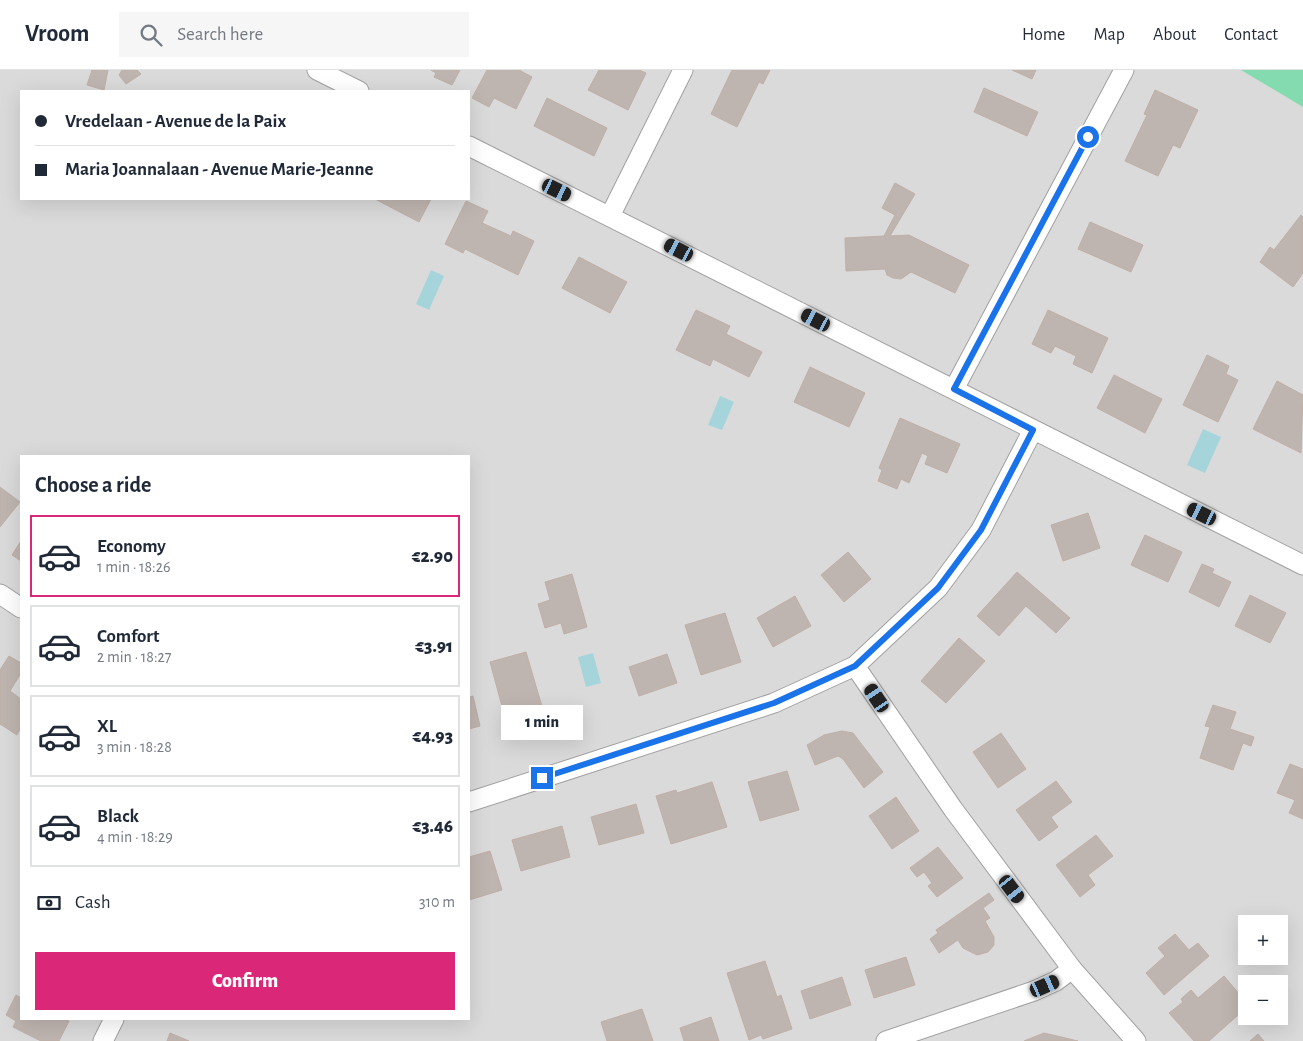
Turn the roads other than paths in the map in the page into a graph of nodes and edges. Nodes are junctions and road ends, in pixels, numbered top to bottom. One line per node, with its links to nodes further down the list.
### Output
1 (317, 70): 4 (street)
2 (683, 70): 6 (street)
3 (1124, 70): 7 (street)
4 (357, 90)
5 (470, 146): 6 (street)
6 (610, 216): 7 (street)
7 (954, 389): 8 (street)
8 (1033, 430): 9 (street); 12 (street)
9 (1303, 565)
10 (0, 594): 11 (street)
11 (20, 607)
12 (855, 666): 13 (street); 14 (street)
13 (470, 802)
14 (1072, 969): 17 (street); 18 (street)
15 (114, 1020): 16 (street)
16 (103, 1041)
17 (886, 1041)
18 (1136, 1041)

